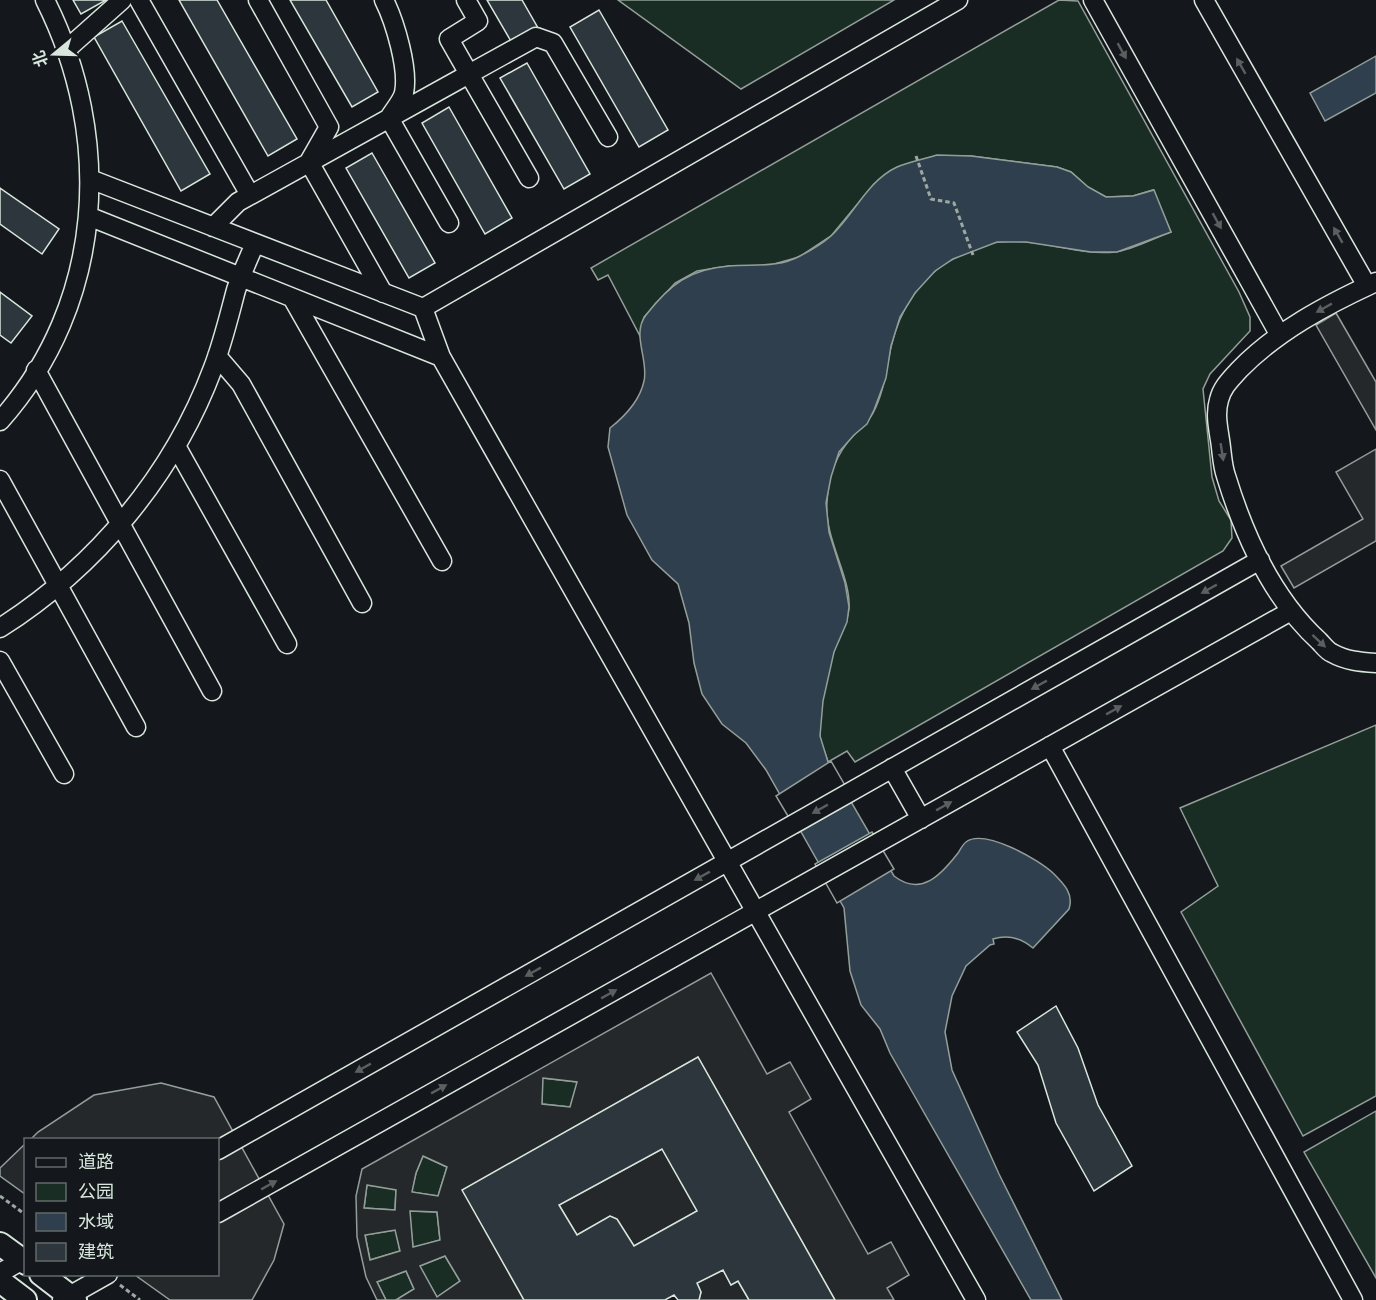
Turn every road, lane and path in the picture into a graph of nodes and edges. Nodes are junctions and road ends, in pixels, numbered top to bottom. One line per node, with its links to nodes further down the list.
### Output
1 (45, 0): 10 (lane)
2 (122, 0): 10 (lane)
3 (139, 0): 18 (lane)
4 (258, 0): 15 (lane)
5 (466, 0): 11 (lane)
6 (958, 0): 28 (lane)
7 (1093, 0): 29 (lane, one-way to 29)
8 (1204, 0): 25 (lane, one-way to 8)
9 (390, 2): 12 (lane)
10 (67, 50): 17 (lane)
11 (469, 74): 12 (lane); 13 (lane); 16 (lane)
12 (389, 118): 15 (lane); 20 (lane)
13 (608, 137)
14 (916, 156): 23 (path)
15 (309, 162): 18 (lane); 26 (lane)
16 (530, 178)
17 (90, 179): 19 (lane); 21 (lane)
18 (250, 195): 21 (lane)
19 (88, 216): 24 (lane); 32 (lane)
20 (448, 223)
21 (213, 227): 22 (lane)
22 (255, 243): 24 (lane); 26 (lane)
23 (974, 255)
24 (241, 278): 27 (lane); 30 (lane)
25 (1371, 284): 29 (lane, one-way to 29)
26 (383, 293): 28 (lane)
27 (293, 299): 31 (lane); 38 (lane)
28 (423, 308): 31 (lane)
29 (1280, 334): 37 (lane, one-way to 37)
30 (217, 356): 34 (lane); 40 (lane)
31 (441, 357): 52 (lane)
32 (36, 370): 33 (lane); 36 (lane)
33 (0, 421)
34 (176, 446): 36 (lane); 43 (lane)
35 (0, 480): 39 (lane)
36 (120, 524): 39 (lane); 46 (lane)
37 (1260, 560): 41 (lane); 49 (lane, one-way to 49)
38 (442, 561)
39 (58, 585): 42 (lane); 47 (lane)
40 (362, 603)
41 (1291, 611): 45 (lane, one-way to 45); 48 (lane, one-way to 41)
42 (0, 628)
43 (287, 644)
44 (0, 662): 50 (lane)
45 (1376, 663)
46 (212, 691)
47 (136, 727)
48 (1050, 747): 51 (lane, one-way to 48); 69 (lane)
49 (892, 768): 51 (lane); 52 (lane, one-way to 52)
50 (64, 774)
51 (921, 819): 53 (lane)
52 (726, 862): 53 (lane); 54 (lane, one-way to 54)
53 (755, 912): 56 (lane, one-way to 53); 68 (lane)
54 (219, 1149)
55 (0, 1196): 57 (path)
56 (219, 1212)
57 (24, 1214)
58 (0, 1244): 59 (main road)
59 (24, 1260): 60 (lane)
60 (0, 1272)
61 (42, 1276): 65 (main road)
62 (105, 1276): 65 (lane)
63 (108, 1276): 67 (path)
64 (0, 1281): 66 (main road)
65 (69, 1299)
66 (25, 1300)
67 (140, 1300)
68 (976, 1300)
69 (1353, 1300)

